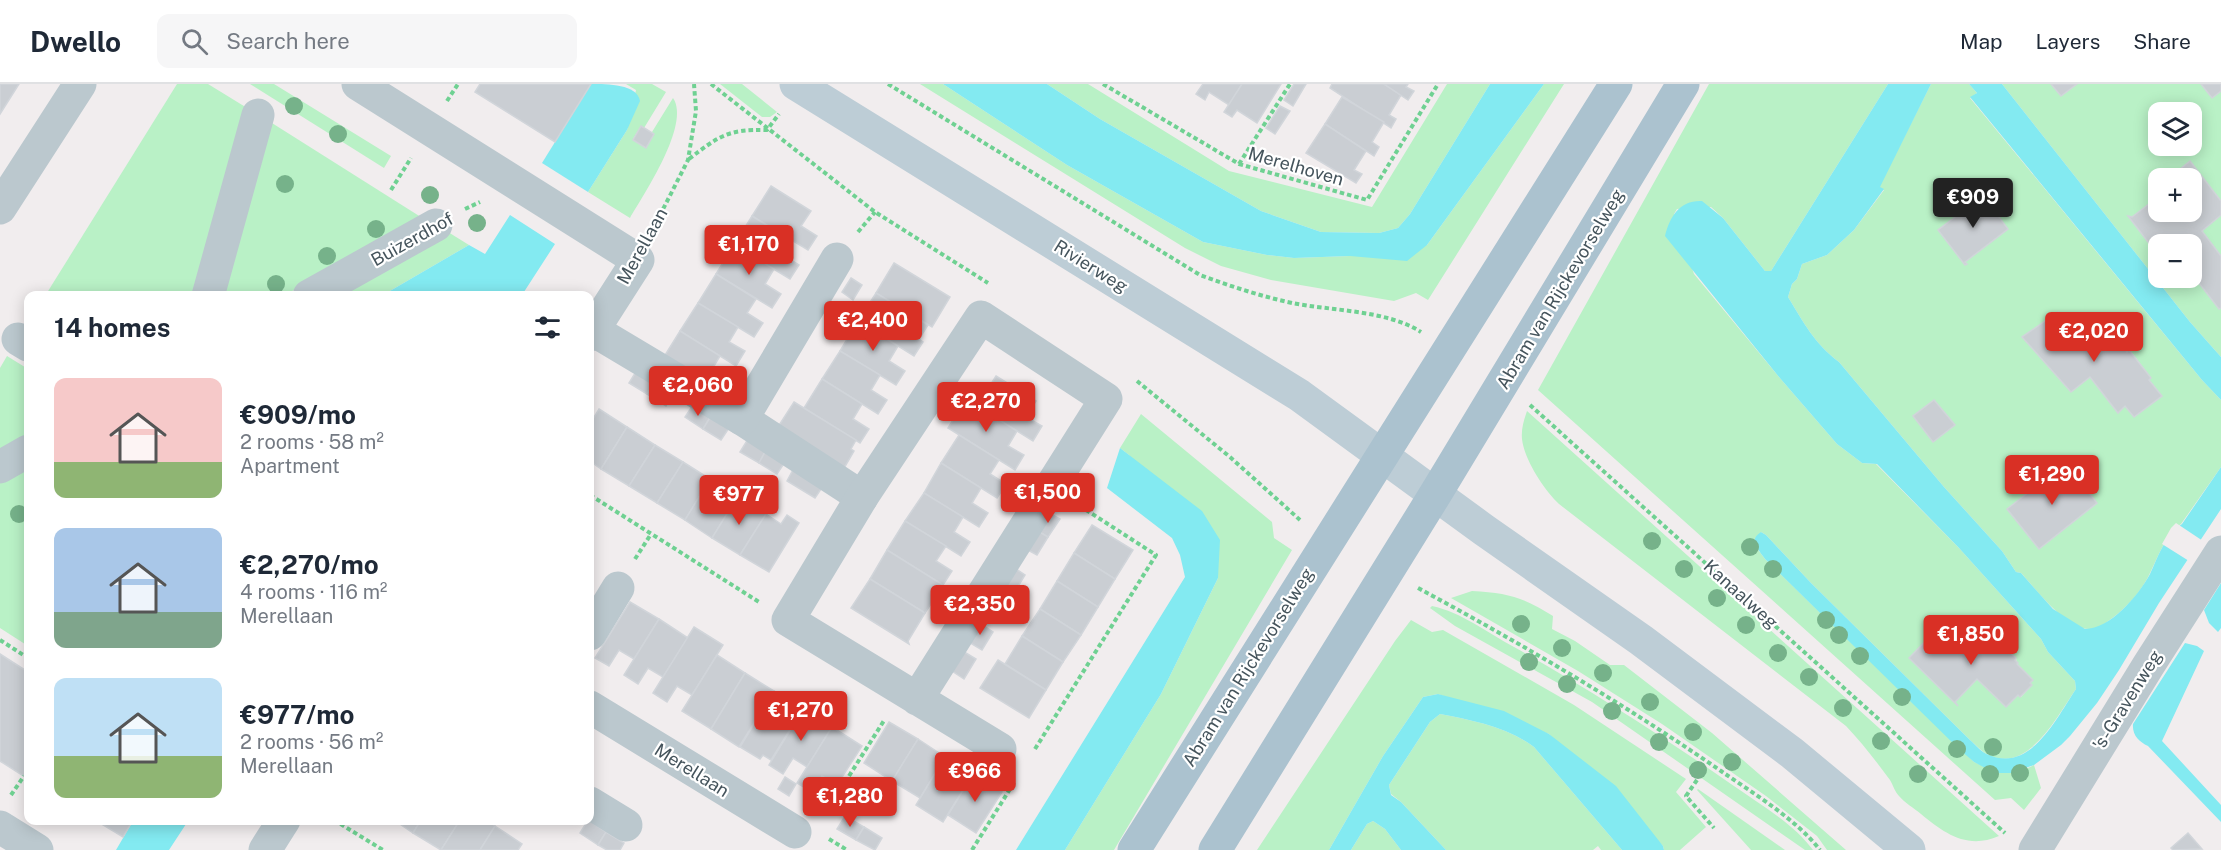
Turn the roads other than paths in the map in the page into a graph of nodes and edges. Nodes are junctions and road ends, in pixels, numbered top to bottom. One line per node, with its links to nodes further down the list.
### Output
1 (80, 84): 7 (street)
2 (358, 84): 12 (street, Merellaan)
3 (796, 84): 16 (street, Rivierweg)
4 (1616, 84): 16 (main road, Abram van Rijckevorselweg)
5 (1683, 84): 18 (main road, Abram van Rijckevorselweg)
6 (258, 115): 10 (street)
7 (0, 208)
8 (436, 225): 11 (street, Buizerdhof)
9 (837, 259): 14 (street)
10 (209, 291)
11 (318, 291)
12 (594, 328)
13 (594, 335): 14 (street, Merellaan)
14 (742, 419): 19 (street, Merellaan)
15 (24, 453): 17 (street)
16 (1382, 454): 18 (street); 33 (main road, Abram van Rijckevorselweg)
17 (0, 467)
18 (1436, 493): 34 (main road, Abram van Rijckevorselweg); 35 (street)
19 (862, 497): 23 (street); 23 (street)
20 (2221, 552): 36 (street, 's-Gravenweg)
21 (618, 588): 22 (street)
22 (594, 627)
23 (910, 694): 25 (street)
24 (594, 709): 30 (street, Merellaan)
25 (1010, 761)
26 (594, 805): 28 (street)
27 (281, 825): 32 (street)
28 (626, 825)
29 (0, 827): 31 (street)
30 (808, 827)
31 (38, 850)
32 (265, 850)
33 (1134, 850)
34 (1215, 850)
35 (1909, 850)
36 (2035, 850)

